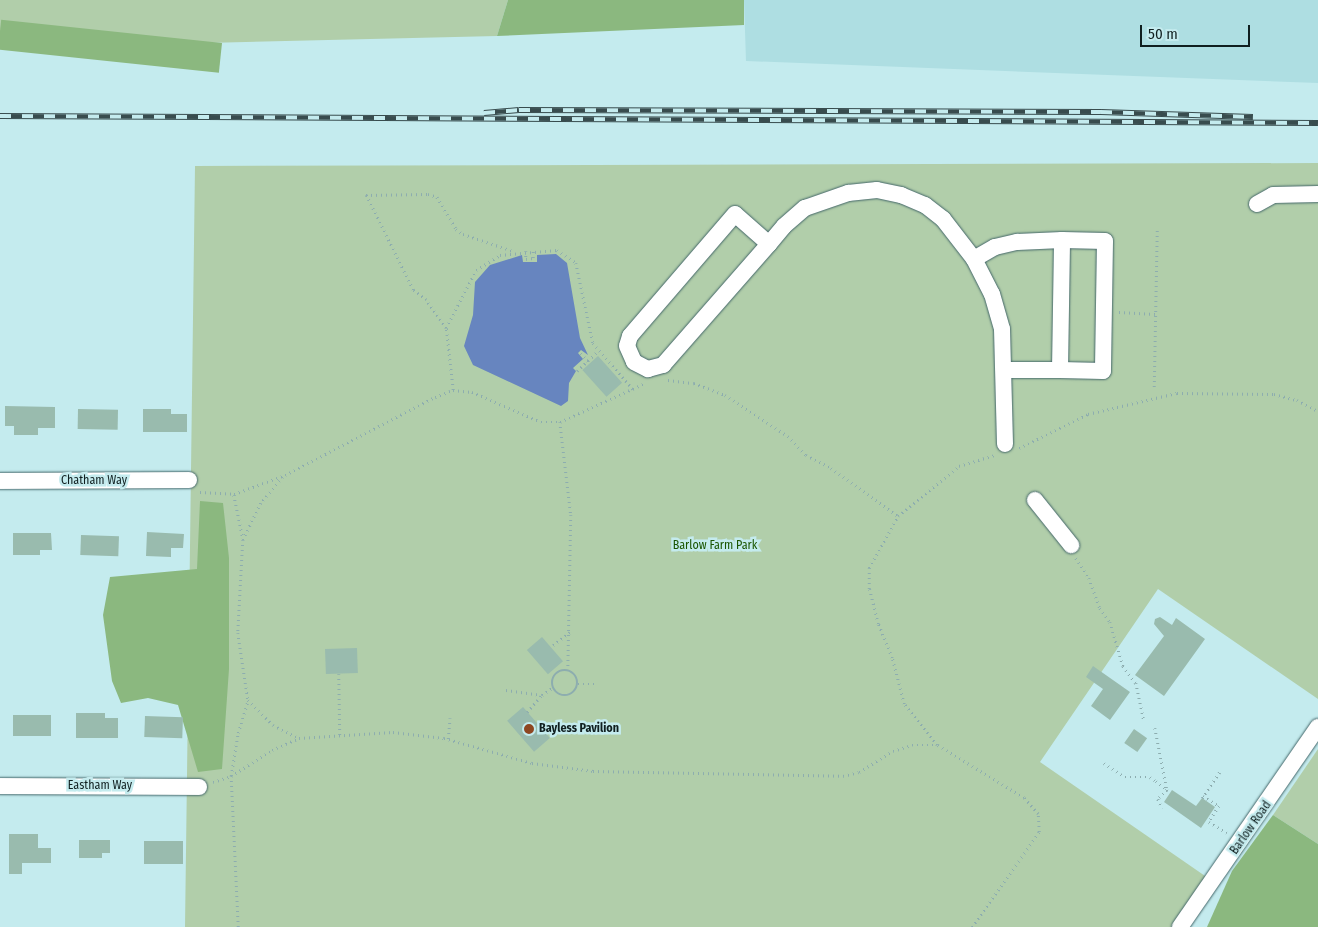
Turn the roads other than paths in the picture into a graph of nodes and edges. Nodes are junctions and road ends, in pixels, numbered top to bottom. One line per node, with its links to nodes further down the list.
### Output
1 (1318, 194): 2 (street)
2 (1257, 204)
3 (1062, 240): 5 (street); 7 (street); 7 (street)
4 (770, 244): 4 (street); 5 (street)
5 (974, 259): 6 (street)
6 (1005, 370): 7 (street); 8 (street)
7 (1060, 370)
8 (1006, 449)
9 (189, 480): 10 (street, Chatham Way)
10 (0, 481)
11 (1035, 500): 12 (street)
12 (1071, 545)
13 (1318, 727): 16 (street, Barlow Road)
14 (0, 786): 15 (street, Eastham Way)
15 (199, 787)
16 (1180, 927)

